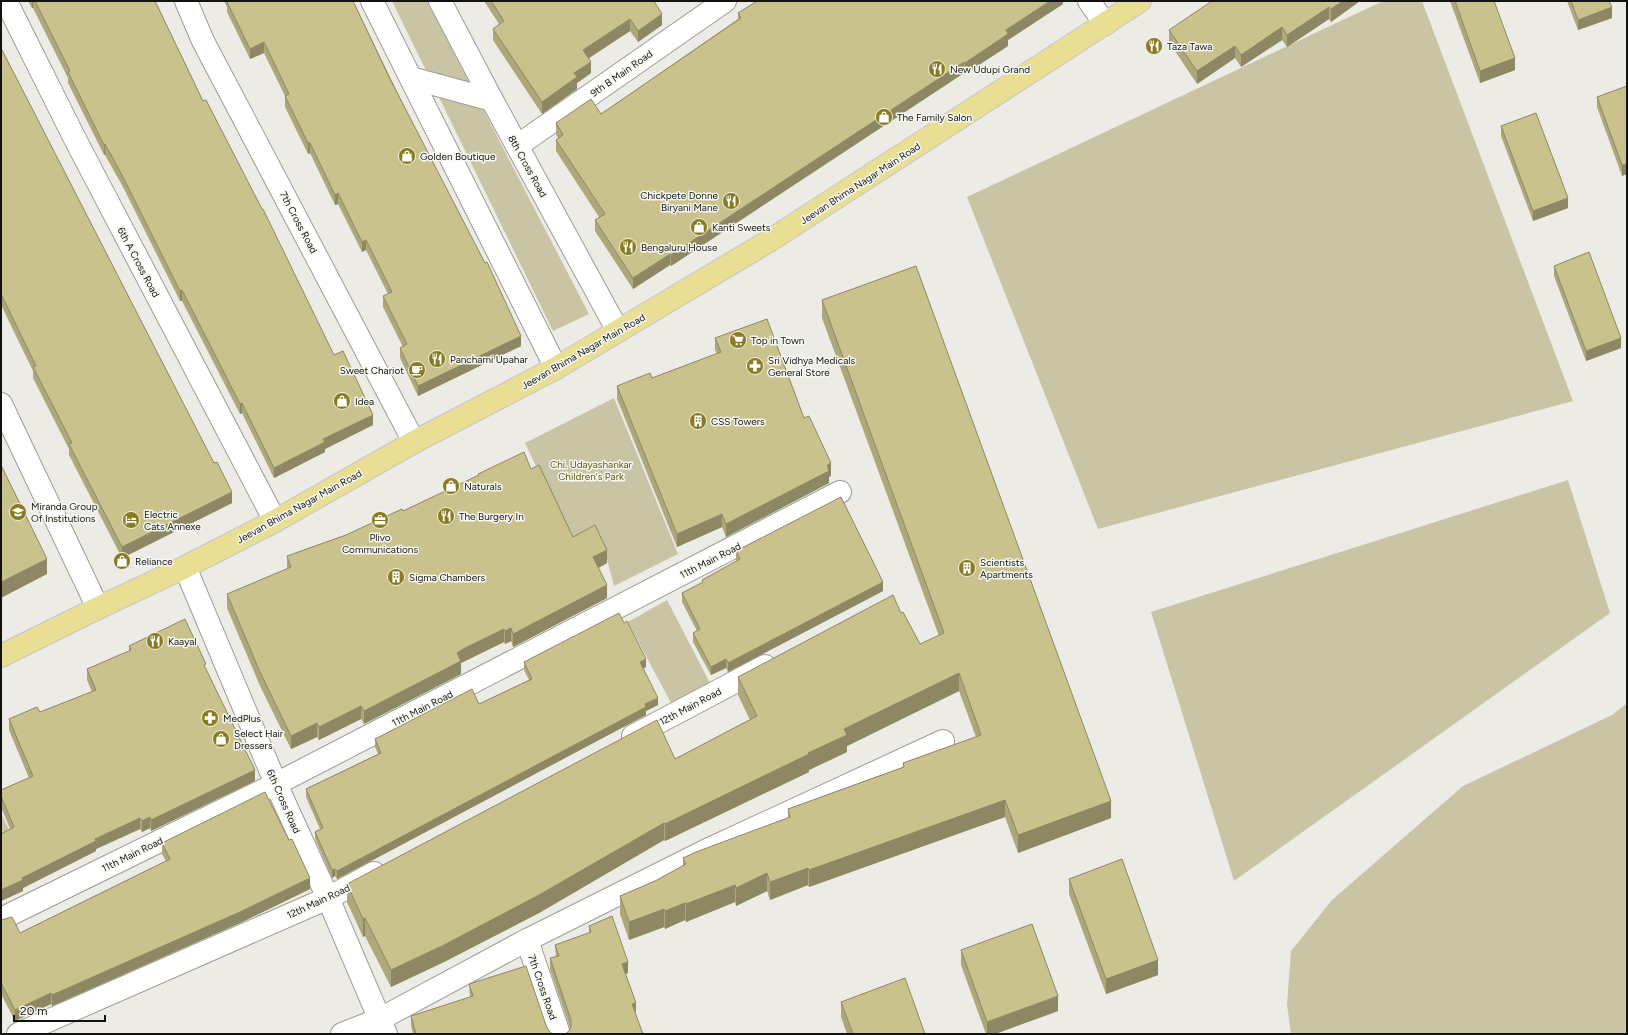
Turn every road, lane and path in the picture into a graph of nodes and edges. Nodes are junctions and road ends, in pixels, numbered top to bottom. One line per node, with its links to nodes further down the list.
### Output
1 (6, 1): 17 (street, 6th A Cross Road)
2 (186, 1): 15 (street, 7th Cross Road)
3 (372, 1): 9 (street)
4 (440, 1): 10 (street, 8th Cross Road)
5 (724, 1): 11 (street, 9th B Main Road)
6 (1089, 1): 8 (street)
7 (1140, 1): 8 (main road, Jeevan Bhima Nagar Main Road)
8 (1105, 24): 12 (main road, Jeevan Bhima Nagar Main Road)
9 (411, 78): 10 (street); 13 (street)
10 (492, 100): 11 (street, 8th Cross Road)
11 (517, 146): 12 (street, 8th Cross Road)
12 (618, 331): 13 (main road, Jeevan Bhima Nagar Main Road)
13 (556, 368): 15 (main road, Jeevan Bhima Nagar Main Road)
14 (1, 404): 19 (street)
15 (414, 442): 17 (main road, Jeevan Bhima Nagar Main Road)
16 (840, 492): 24 (street, 11th Main Road)
17 (275, 521): 18 (main road, Jeevan Bhima Nagar Main Road)
18 (185, 568): 19 (main road, Jeevan Bhima Nagar Main Road); 24 (street, 6th Cross Road)
19 (98, 608): 20 (main road, Jeevan Bhima Nagar Main Road)
20 (1, 656)
21 (779, 659): 23 (street, 12th Main Road)
22 (943, 741): 28 (street)
23 (617, 745)
24 (276, 784): 26 (street, 6th Cross Road); 27 (street, 11th Main Road)
25 (391, 864): 26 (street, 12th Main Road)
26 (328, 898): 29 (street, 6th Cross Road); 30 (street, 12th Main Road)
27 (1, 919)
28 (527, 940): 29 (street); 32 (street, 7th Cross Road)
29 (383, 1026): 31 (street)
30 (18, 1034)
31 (342, 1034)
32 (559, 1034)

